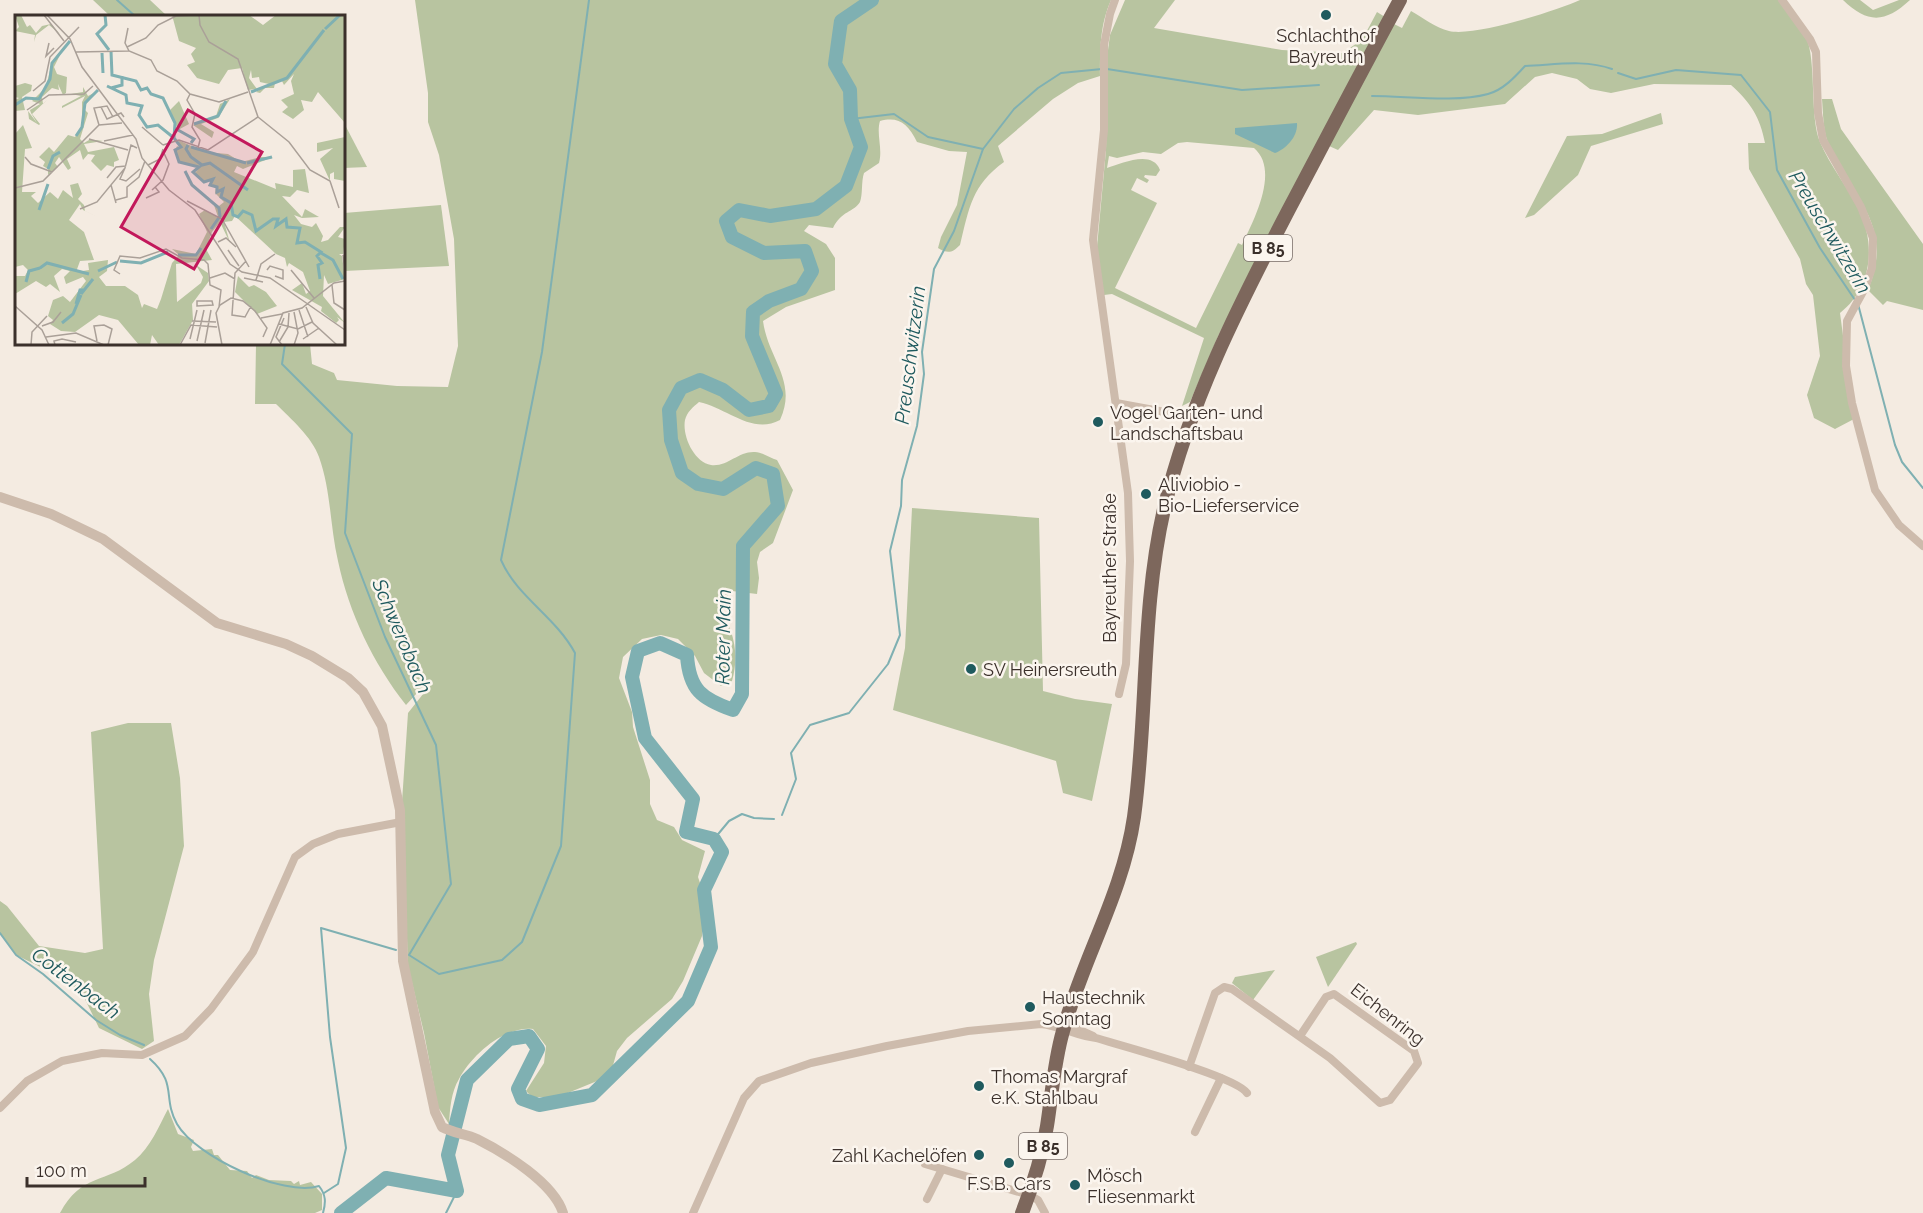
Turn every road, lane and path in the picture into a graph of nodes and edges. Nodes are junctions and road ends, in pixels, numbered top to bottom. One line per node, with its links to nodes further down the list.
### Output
1 (1115, 0): 4 (street, Bayreuther Straße)
2 (1400, 0): 5 (main road, B 85)
3 (1782, 0): 7 (street)
4 (1116, 403): 5 (street); 8 (street, Bayreuther Straße)
5 (1192, 417): 10 (main road, B 85)
6 (0, 497): 9 (street)
7 (1923, 546)
8 (1119, 694)
9 (401, 822): 15 (street); 21 (street)
10 (1064, 1029): 12 (street); 19 (main road, B 85); 22 (street)
11 (1300, 1036): 11 (street, Eichenring); 12 (street, Eichenring)
12 (1189, 1067): 13 (street)
13 (1221, 1078): 14 (street); 16 (street)
14 (1246, 1093)
15 (0, 1108)
16 (1195, 1132)
17 (925, 1164): 18 (street)
18 (942, 1169): 19 (street); 20 (street)
19 (1029, 1195): 23 (main road, B 85); 24 (street)
20 (927, 1199)
21 (563, 1213)
22 (693, 1213)
23 (1022, 1213)
24 (1045, 1213)

